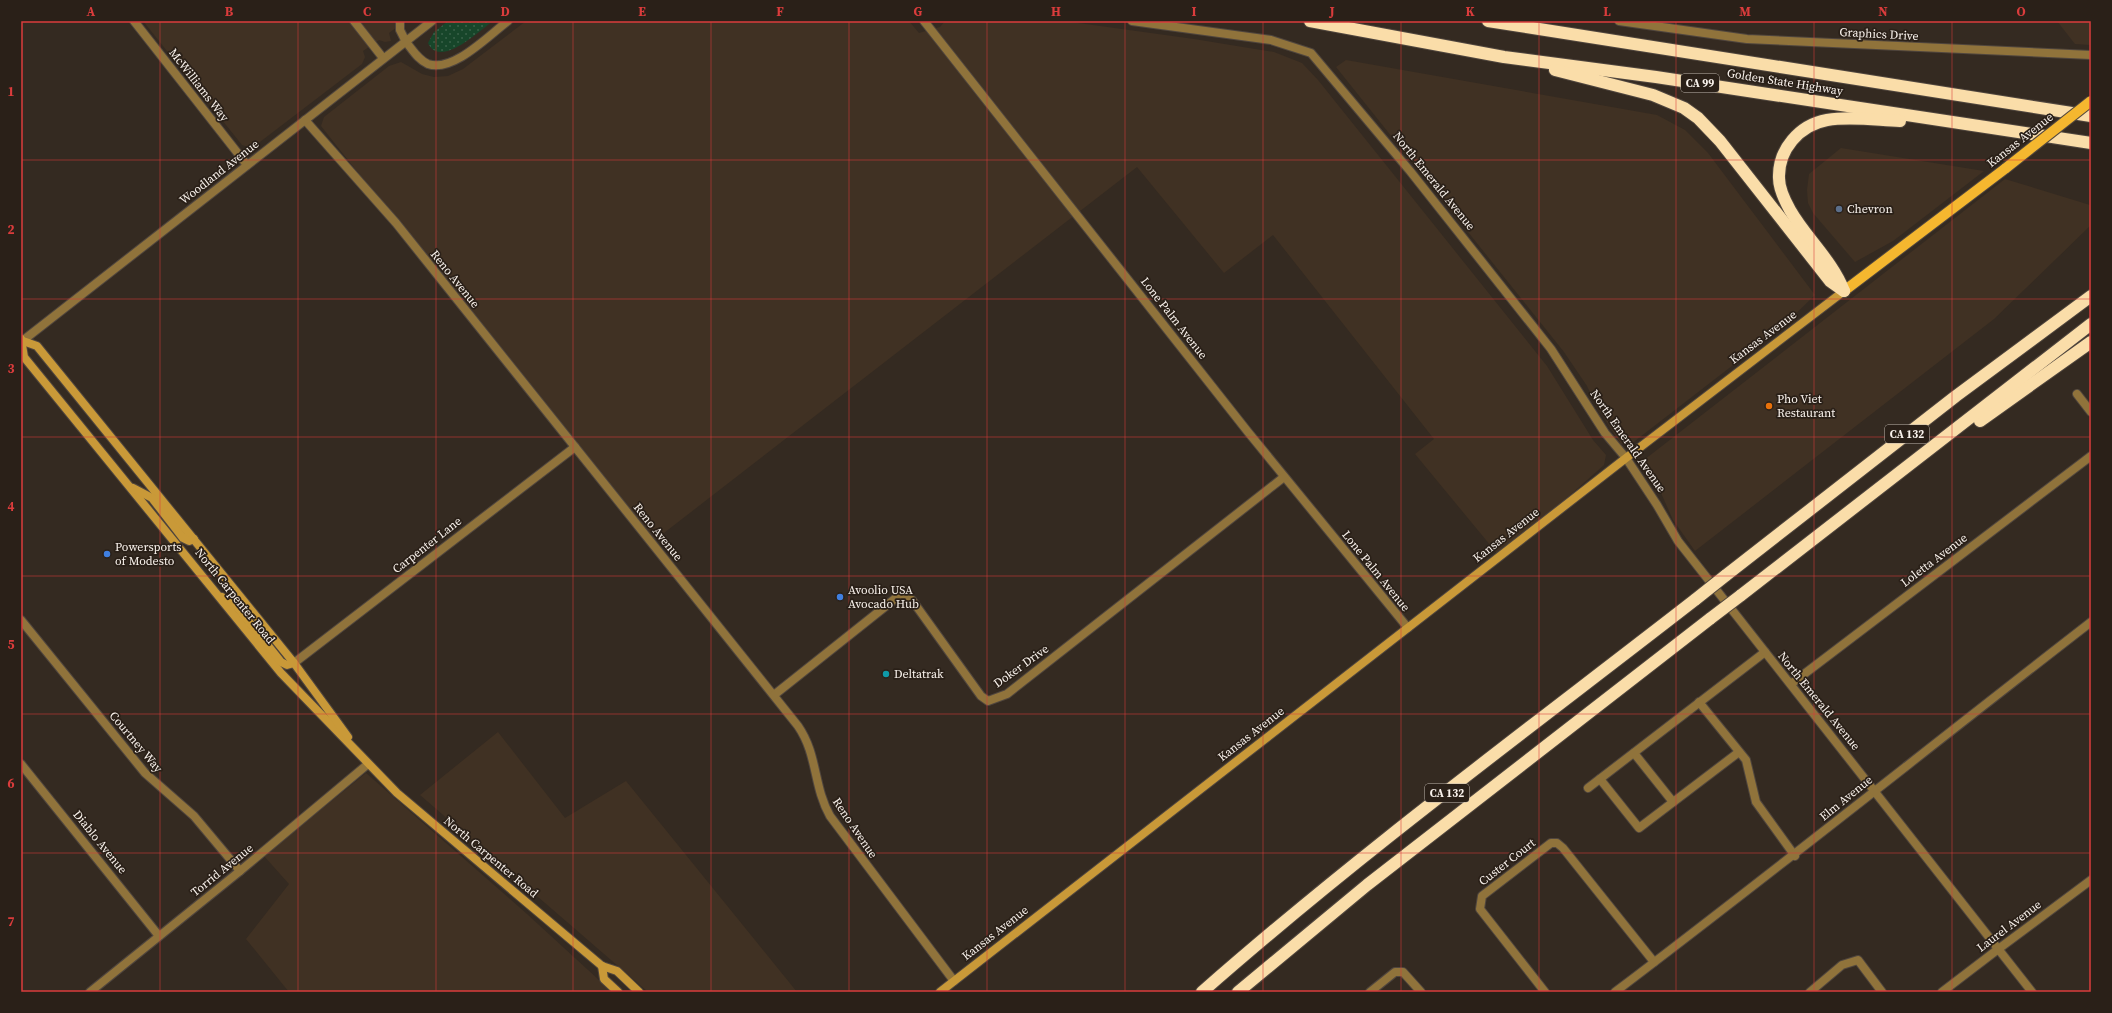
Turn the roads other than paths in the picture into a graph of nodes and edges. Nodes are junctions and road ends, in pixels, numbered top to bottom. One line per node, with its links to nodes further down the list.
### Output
1 (134, 21): 20 (street, McWilliams Way)
2 (354, 21): 14 (street)
3 (400, 21): 11 (street)
4 (432, 21): 11 (street, Woodland Avenue)
5 (508, 21): 11 (street)
6 (924, 21): 31 (street, Lone Palm Avenue)
7 (1132, 21): 30 (street, North Emerald Avenue)
8 (1310, 21): 13 (highway, Golden State Highway / CA 99)
9 (1488, 21): 16 (highway, Golden State Highway / CA 99)
10 (1619, 21): 12 (street, Graphics Drive)
11 (406, 42): 14 (street, Woodland Avenue)
12 (2091, 56)
13 (1504, 57): 18 (highway, Golden State Highway / CA 99); 21 (highway)
14 (384, 58): 17 (street, Woodland Avenue)
15 (2091, 102): 21 (main road, Kansas Avenue, bridge)
16 (2090, 116)
17 (305, 120): 20 (street, Woodland Avenue); 28 (street, Reno Avenue)
18 (1952, 122): 19 (highway, Golden State Highway / CA 99); 21 (highway)
19 (2091, 143)
20 (246, 165): 24 (street, Woodland Avenue)
21 (1844, 291): 30 (main road, Kansas Avenue)
22 (2091, 296): 64 (highway, CA 132, bridge)
23 (2091, 324): 33 (highway)
24 (22, 341): 32 (main road, North Carpenter Road); 34 (main road, North Carpenter Road)
25 (2091, 342): 33 (highway, CA 132)
26 (2077, 394): 27 (street)
27 (2091, 412)
28 (574, 447): 40 (street, Carpenter Lane); 42 (street, Reno Avenue)
29 (2091, 456): 41 (street, Loletta Avenue)
30 (1626, 458): 38 (main road, Kansas Avenue); 39 (street, North Emerald Avenue)
31 (1284, 477): 38 (street, Lone Palm Avenue); 42 (street, Doker Drive)
32 (129, 486): 34 (main road); 35 (main road, North Carpenter Road)
33 (1840, 520): 65 (highway, CA 132, bridge)
34 (194, 539): 40 (main road, North Carpenter Road)
35 (217, 593): 40 (main road); 47 (main road, North Carpenter Road)
36 (21, 620): 53 (street, Courtney Way)
37 (2091, 622): 50 (street, Elm Avenue)
38 (1408, 628): 59 (main road, Kansas Avenue)
39 (1764, 652): 41 (street, North Emerald Avenue); 43 (street)
40 (294, 663): 47 (main road, North Carpenter Road)
41 (1791, 684): 50 (street, North Emerald Avenue)
42 (774, 695): 59 (street, Reno Avenue)
43 (1699, 702): 44 (street); 45 (street)
44 (1739, 752): 51 (street); 52 (street)
45 (1634, 753): 48 (street); 51 (street)
46 (21, 764): 55 (street, Diablo Avenue)
47 (368, 764): 53 (street, Torrid Avenue); 58 (main road, North Carpenter Road)
48 (1600, 779): 49 (street); 51 (street)
49 (1588, 788)
50 (1875, 790): 52 (street, Elm Avenue); 56 (street, North Emerald Avenue)
51 (1673, 802)
52 (1794, 856): 57 (street, Elm Avenue)
53 (240, 872): 55 (street, Torrid Avenue)
54 (2091, 880): 56 (street, Laurel Avenue)
55 (159, 936): 60 (street, Torrid Avenue)
56 (1998, 950): 72 (street, Laurel Avenue); 73 (street, North Emerald Avenue)
57 (1654, 962): 68 (street, Custer Court); 69 (street, Elm Avenue)
58 (602, 966): 61 (main road, North Carpenter Road); 62 (main road, North Carpenter Road)
59 (954, 981): 63 (main road, Kansas Avenue)
60 (90, 992)
61 (618, 992)
62 (640, 992)
63 (940, 992)
64 (1202, 992)
65 (1238, 992)
66 (1370, 992): 67 (street)
67 (1420, 992)
68 (1545, 992)
69 (1615, 992)
70 (1810, 992): 71 (street)
71 (1882, 992)
72 (1942, 992)
73 (2032, 992)

